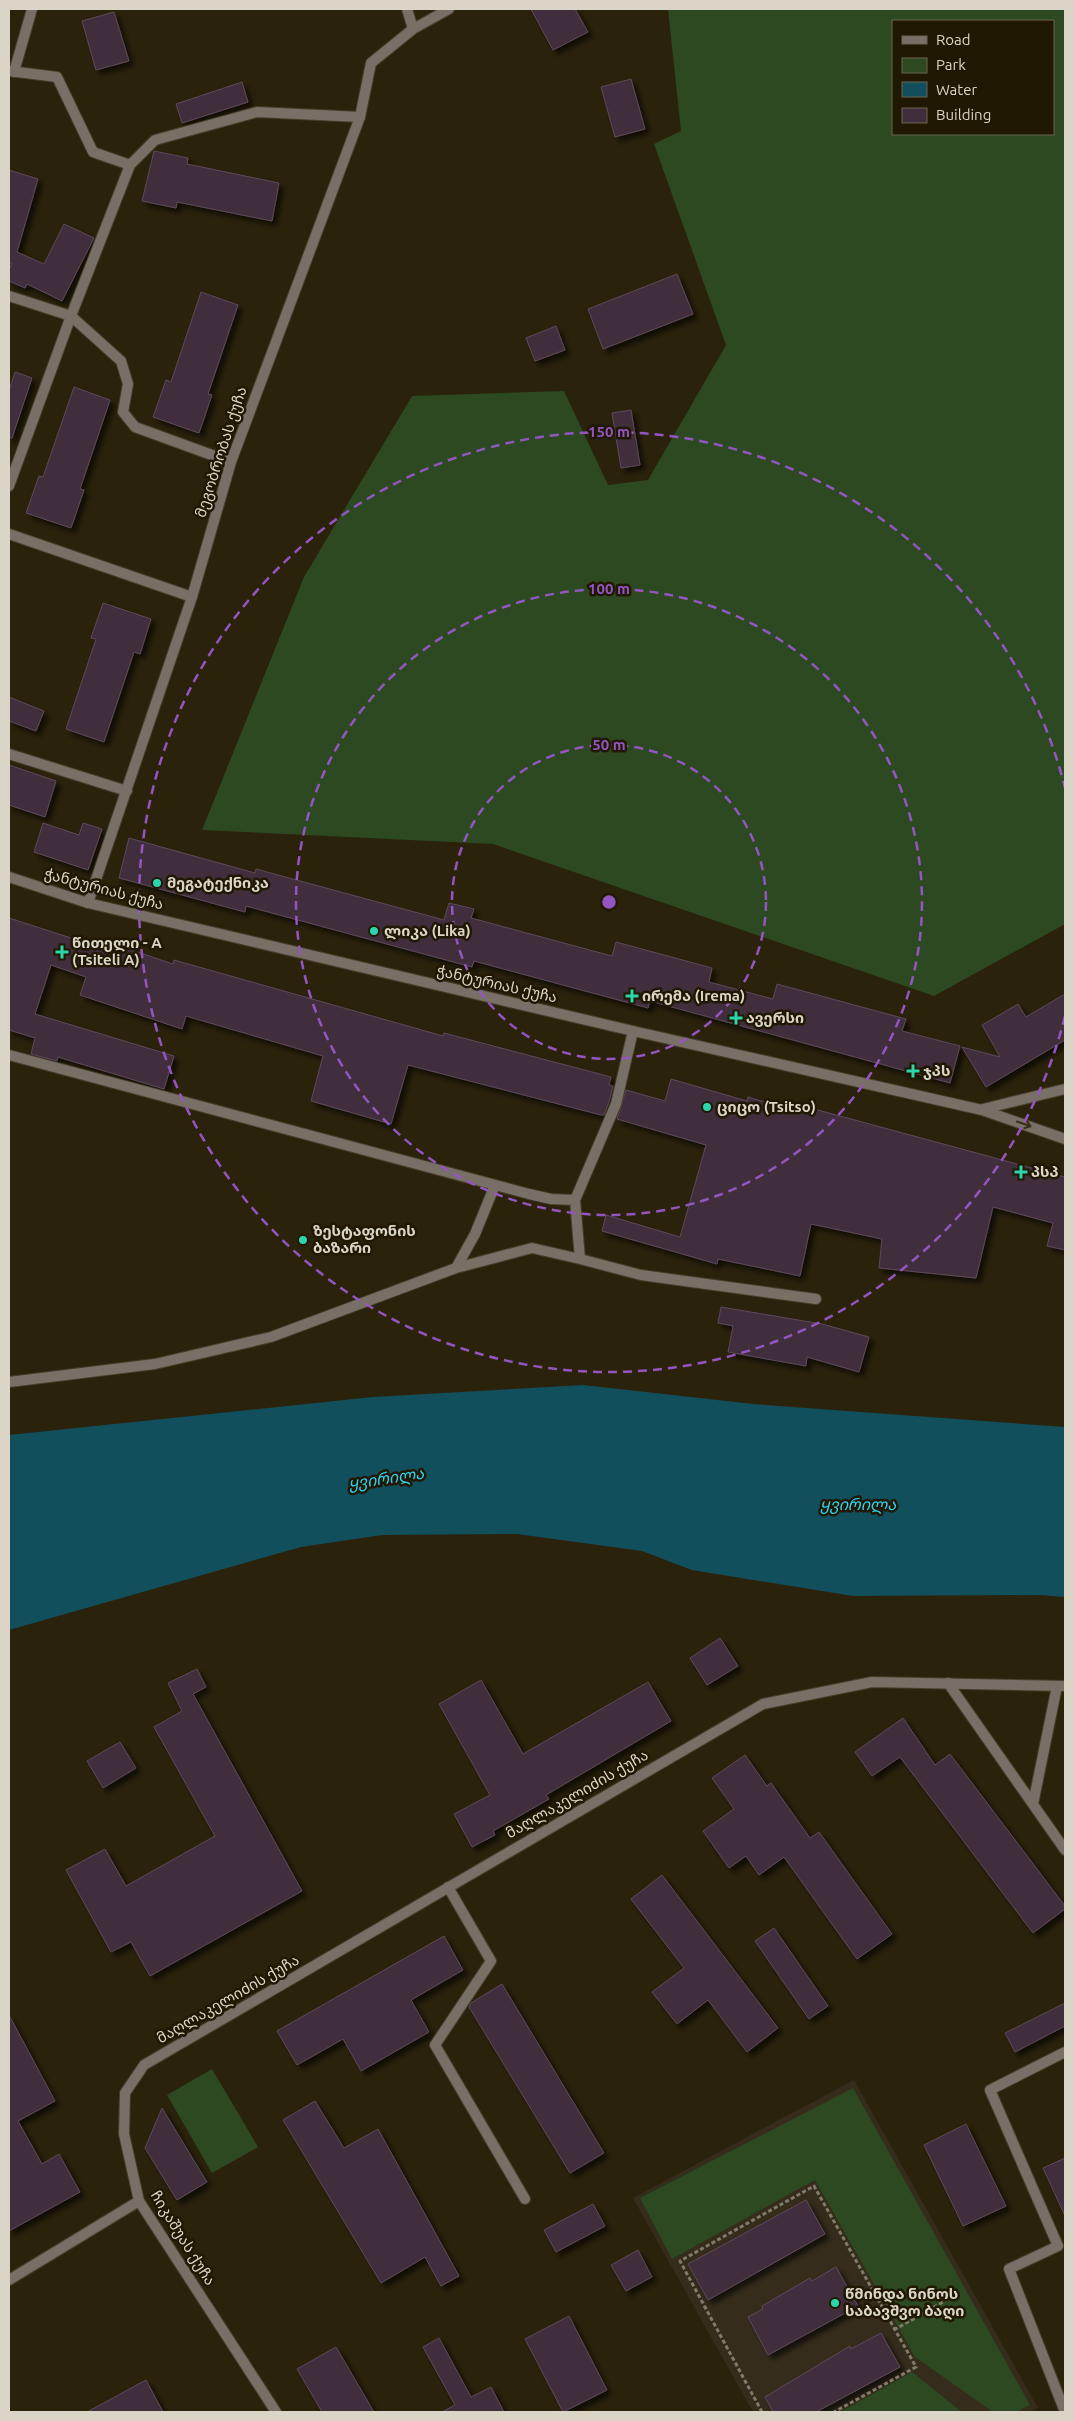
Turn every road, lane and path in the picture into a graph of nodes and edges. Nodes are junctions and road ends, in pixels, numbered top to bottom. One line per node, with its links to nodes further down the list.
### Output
1 (32, 9): 5 (street)
2 (407, 9): 4 (street)
3 (449, 9): 4 (street, მეგობრობას ქუჩა)
4 (413, 29): 6 (street, მეგობრობას ქუჩა)
5 (11, 71): 7 (street)
6 (360, 117): 7 (street); 10 (street, მეგობრობას ქუჩა)
7 (130, 165): 9 (street)
8 (9, 296): 9 (street)
9 (71, 316): 10 (street); 11 (street)
10 (231, 462): 13 (street, მეგობრობას ქუჩა)
11 (9, 486)
12 (9, 534): 13 (street)
13 (192, 598): 15 (street, მეგობრობას ქუჩა)
14 (9, 754): 15 (street)
15 (127, 791): 17 (street, მეგობრობას ქუჩა)
16 (9, 877): 17 (street, ჭანტურიას ქუჩა)
17 (88, 904): 18 (street, ჭანტურიას ქუჩა)
18 (633, 1031): 21 (street, ჭანტურიას ქუჩა); 24 (street)
19 (9, 1055): 23 (street)
20 (1065, 1089): 21 (street, ჭანტურიას ქუჩა)
21 (982, 1110): 22 (street, ჭანტურიას ქუჩა, one-way to 22)
22 (1065, 1138)
23 (495, 1184): 24 (street); 26 (street)
24 (575, 1200): 25 (street)
25 (580, 1258): 26 (street); 27 (street)
26 (456, 1268): 28 (street)
27 (816, 1299)
28 (9, 1382)
29 (948, 1683): 30 (street, მაღლაკელიძის ქუჩა); 31 (street); 33 (street, მაღლაკელიძის ქუჩა)
30 (1061, 1686): 31 (street)
31 (1033, 1804): 32 (street)
32 (1065, 1850)
33 (448, 1887): 35 (street, მაღლაკელიძის ქუჩა); 36 (street)
34 (1065, 2052): 44 (street)
35 (144, 2065): 37 (street, ჩიკაშუას ქუჩა)
36 (525, 2199)
37 (139, 2201): 38 (street); 41 (street, ჩიკაშუას ქუჩა)
38 (9, 2280)
39 (950, 2298): 40 (path)
40 (894, 2330): 42 (path); 43 (path)
41 (276, 2412)
42 (762, 2412)
43 (834, 2412)
44 (1065, 2412)

